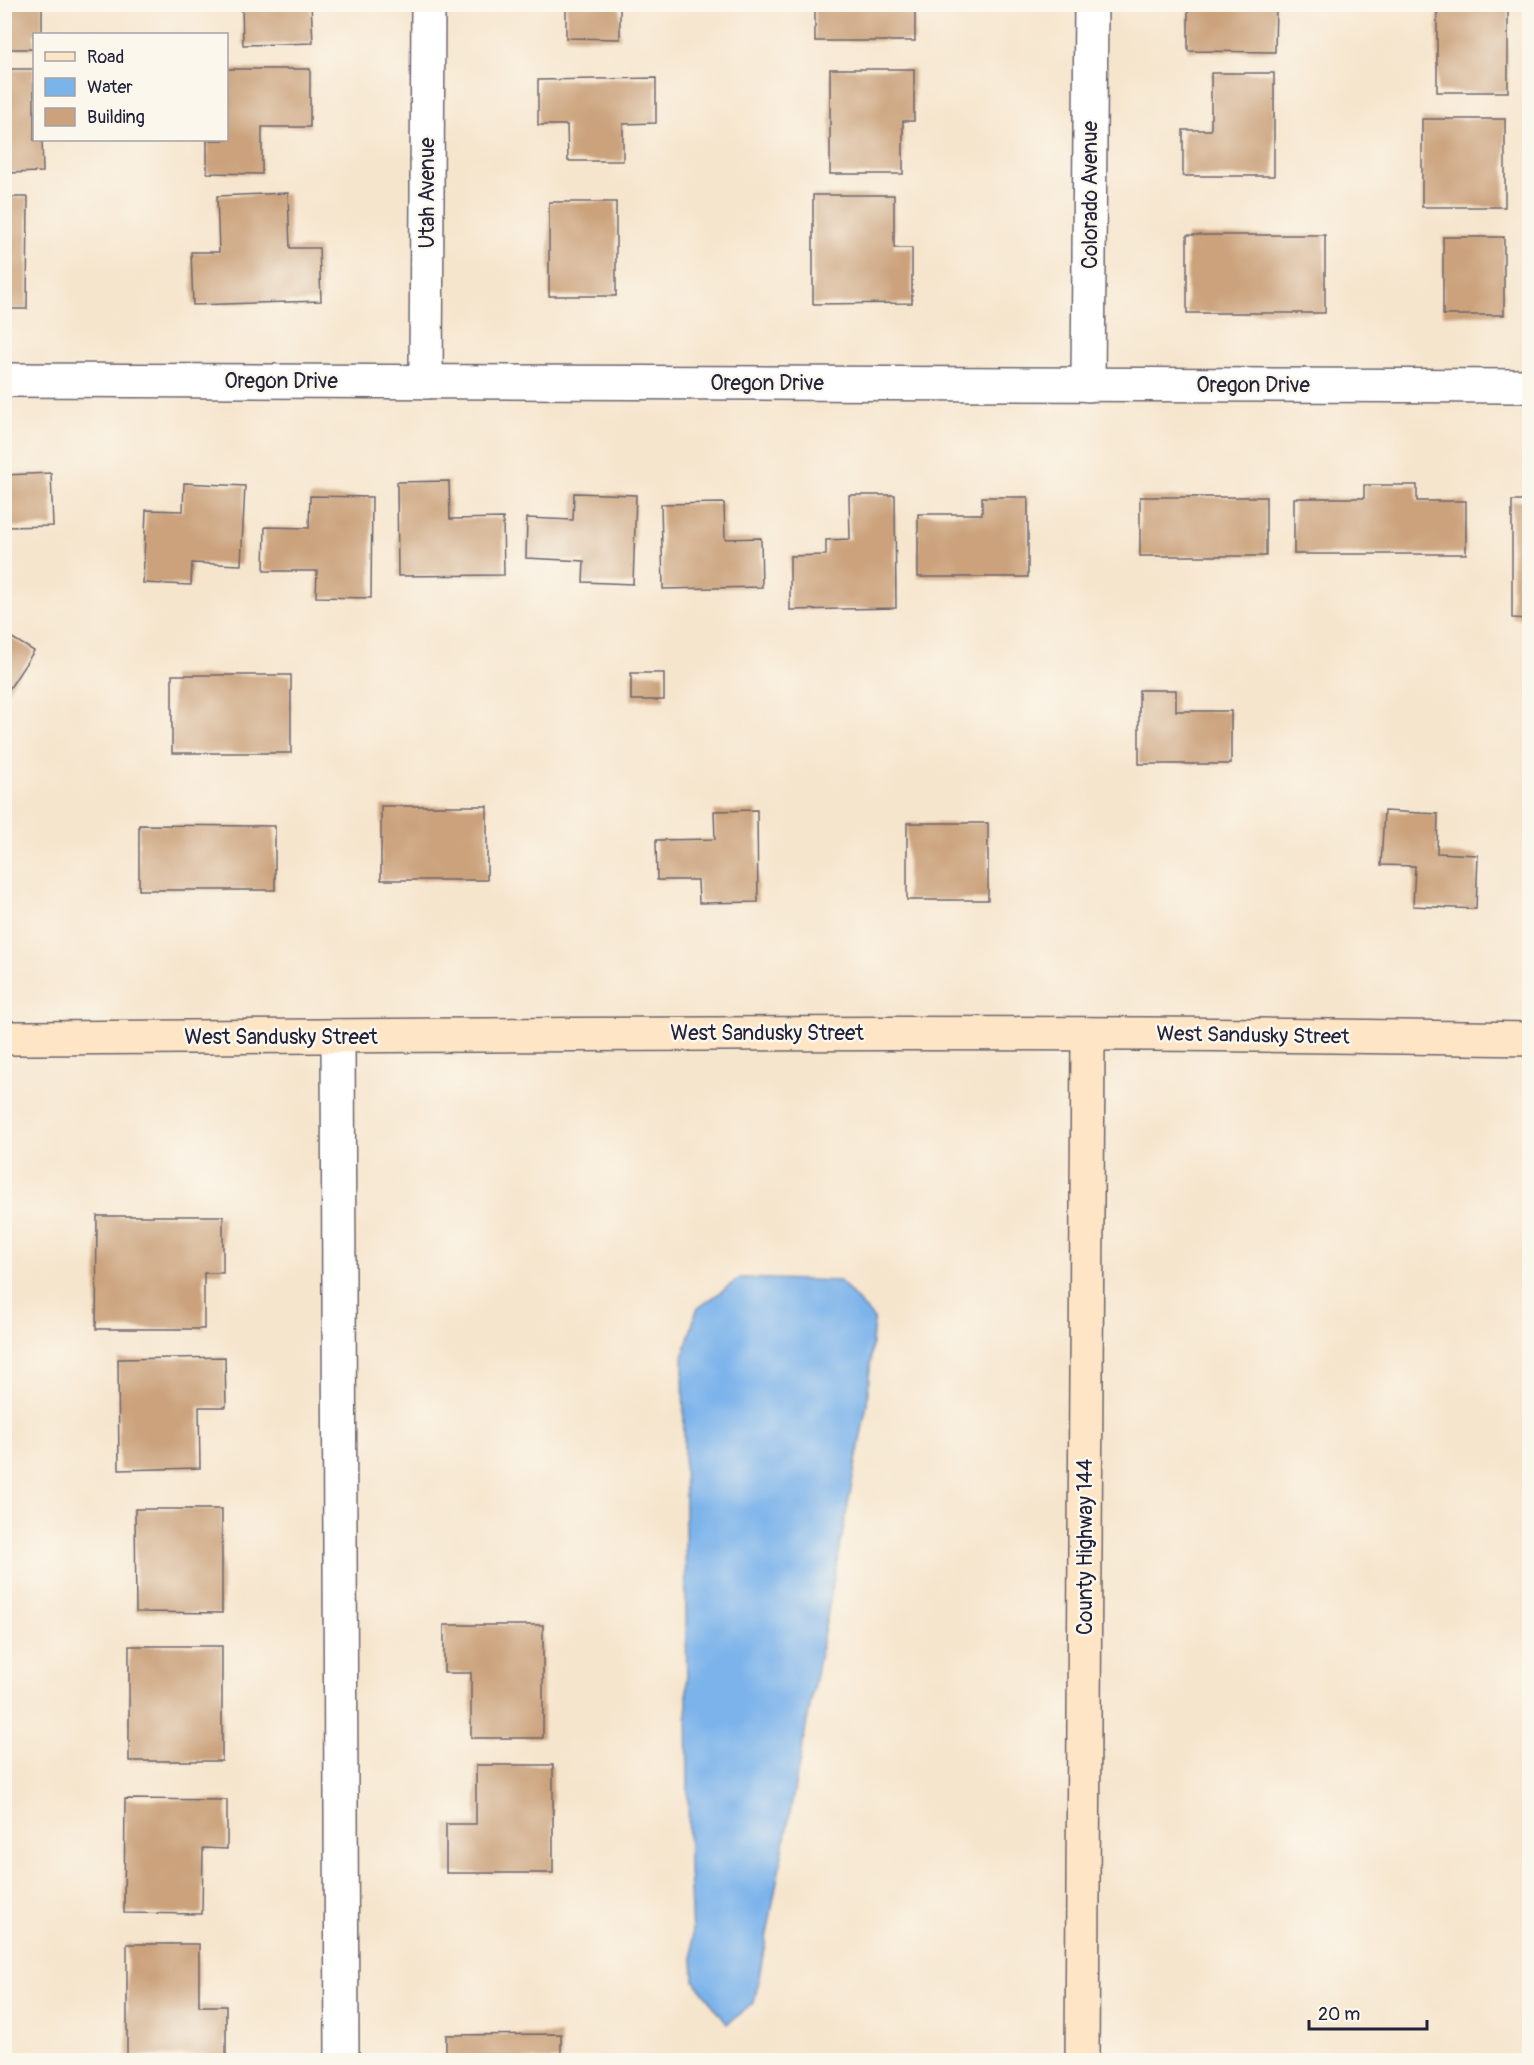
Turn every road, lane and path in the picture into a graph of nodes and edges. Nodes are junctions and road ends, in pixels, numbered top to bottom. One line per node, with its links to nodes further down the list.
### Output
1 (428, 4): 4 (street, Utah Avenue)
2 (1091, 4): 5 (street, Colorado Avenue)
3 (4, 380): 4 (street, Oregon Drive)
4 (426, 382): 5 (street, Oregon Drive)
5 (1089, 385): 6 (street, Oregon Drive)
6 (1530, 386)
7 (1088, 1034): 8 (street, West Sandusky Street); 10 (street, West Sandusky Street); 12 (street, County Highway 144)
8 (338, 1036): 9 (street, West Sandusky Street); 11 (street)
9 (4, 1038)
10 (1530, 1039)
11 (342, 2061)
12 (1082, 2061)

